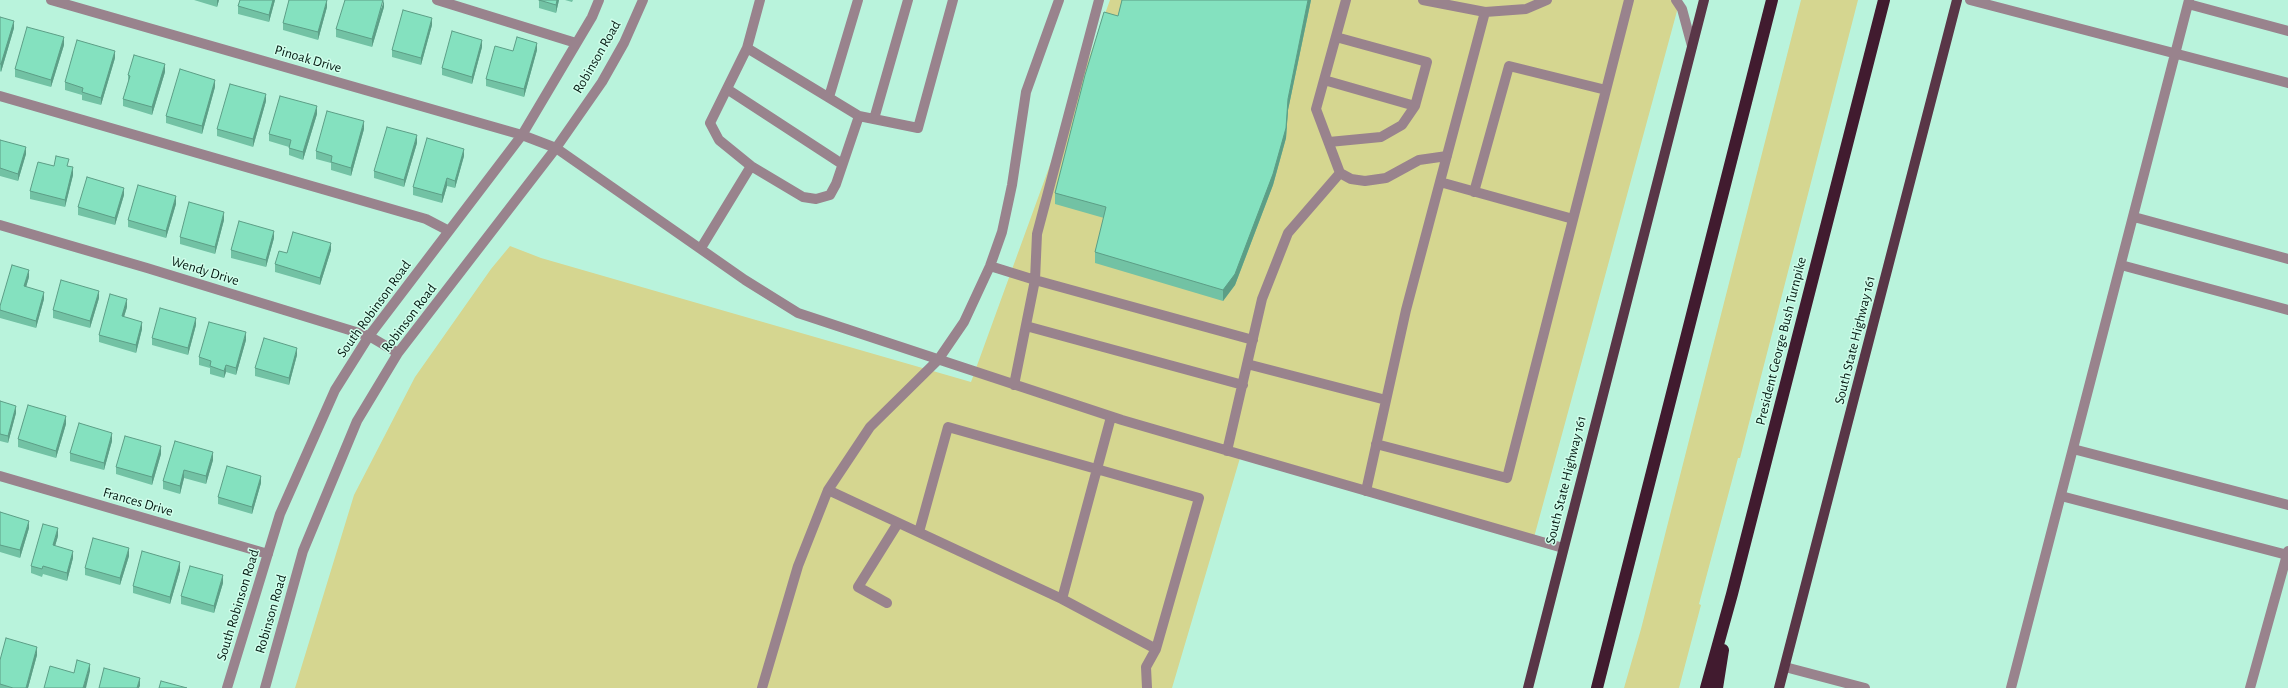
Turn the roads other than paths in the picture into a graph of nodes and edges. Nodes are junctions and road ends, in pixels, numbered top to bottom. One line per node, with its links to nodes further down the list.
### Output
1 (51, 0): 38 (street, Pinoak Drive)
2 (437, 0): 25 (street)
3 (599, 0): 25 (street, South Robinson Road)
4 (643, 0): 40 (street, Robinson Road)
5 (760, 0): 27 (street)
6 (858, 0): 34 (street)
7 (908, 0): 37 (street)
8 (954, 0): 37 (street)
9 (1059, 0): 54 (street)
10 (1099, 0): 55 (street)
11 (1346, 0): 24 (street)
12 (1423, 0): 22 (street)
13 (1547, 0): 22 (street)
14 (1629, 0): 32 (street)
15 (1676, 0): 26 (street)
16 (1704, 0): 26 (main road, South State Highway 161)
17 (1772, 0): 92 (highway)
18 (1884, 0): 81 (highway, President George Bush Turnpike)
19 (1957, 0): 85 (main road, South State Highway 161)
20 (1970, 0): 28 (street)
21 (2188, 2): 23 (street); 28 (street)
22 (1485, 12): 41 (street)
23 (2288, 31)
24 (1336, 37): 29 (street); 35 (street)
25 (576, 43): 38 (street, South Robinson Road)
26 (1692, 46): 78 (main road, South State Highway 161)
27 (747, 48): 31 (street); 34 (street)
28 (2175, 53): 30 (street); 47 (street)
29 (1324, 80): 35 (street); 39 (street)
30 (2288, 83)
31 (727, 89): 42 (street); 43 (street)
32 (1606, 90): 46 (street); 48 (street)
33 (0, 96): 50 (street)
34 (829, 97): 36 (street)
35 (1415, 106): 39 (street)
36 (859, 116): 37 (street); 42 (street)
37 (874, 119)
38 (522, 135): 40 (street, Pinoak Drive); 50 (street, South Robinson Road)
39 (1329, 142): 44 (street)
40 (556, 148): 51 (street, Pinoak Drive); 60 (street, Robinson Road)
41 (1447, 156): 44 (street); 45 (street)
42 (842, 164): 43 (street)
43 (751, 166): 51 (street)
44 (1340, 173): 59 (street)
45 (1440, 182): 46 (street); 65 (street)
46 (1474, 192): 48 (street)
47 (2134, 217): 52 (street); 53 (street)
48 (1573, 219): 67 (street)
49 (0, 226): 58 (street, Wendy Drive)
50 (449, 231): 58 (street, South Robinson Road)
51 (701, 248): 61 (street, Pinoak Drive)
52 (2288, 259)
53 (2121, 265): 56 (street); 68 (street)
54 (990, 266): 55 (street); 61 (street)
55 (1035, 280): 57 (street); 59 (street)
56 (2288, 310)
57 (1026, 326): 63 (street); 64 (street)
58 (369, 336): 60 (street, Wendy Drive); 80 (street, South Robinson Road)
59 (1253, 340): 62 (street)
60 (398, 353): 88 (street, Robinson Road)
61 (938, 360): 64 (street, Pinoak Drive); 72 (street)
62 (1247, 364): 63 (street); 65 (street)
63 (1243, 384): 69 (street)
64 (1014, 385): 66 (street, Pinoak Drive)
65 (1386, 400): 67 (street)
66 (1111, 417): 69 (street, Pinoak Drive); 70 (street)
67 (1376, 444): 73 (street)
68 (2073, 449): 74 (street); 75 (street)
69 (1227, 451): 73 (street, Pinoak Drive)
70 (1098, 468): 77 (street); 82 (street); 84 (street)
71 (0, 476): 80 (street, Frances Drive)
72 (828, 490): 76 (street); 89 (street)
73 (1366, 491): 78 (street, Pinoak Drive)
74 (2061, 496): 79 (street); 96 (street)
75 (2288, 505)
76 (898, 523): 77 (street); 83 (street)
77 (919, 532): 82 (street)
78 (1563, 548): 91 (main road, South State Highway 161)
79 (2288, 553): 97 (street)
80 (268, 554): 87 (street, South Robinson Road)
81 (1732, 594): 93 (highway, President George Bush Turnpike); 94 (highway)
82 (1062, 599): 84 (street)
83 (888, 603)
84 (1156, 649): 90 (street)
85 (1785, 667): 86 (street); 95 (main road, South State Highway 161)
86 (1858, 687)
87 (227, 688)
88 (265, 688)
89 (762, 688)
90 (1147, 688)
91 (1528, 688)
92 (1597, 688)
93 (1706, 688)
94 (1717, 688)
95 (1779, 688)
96 (2011, 688)
97 (2250, 688)

